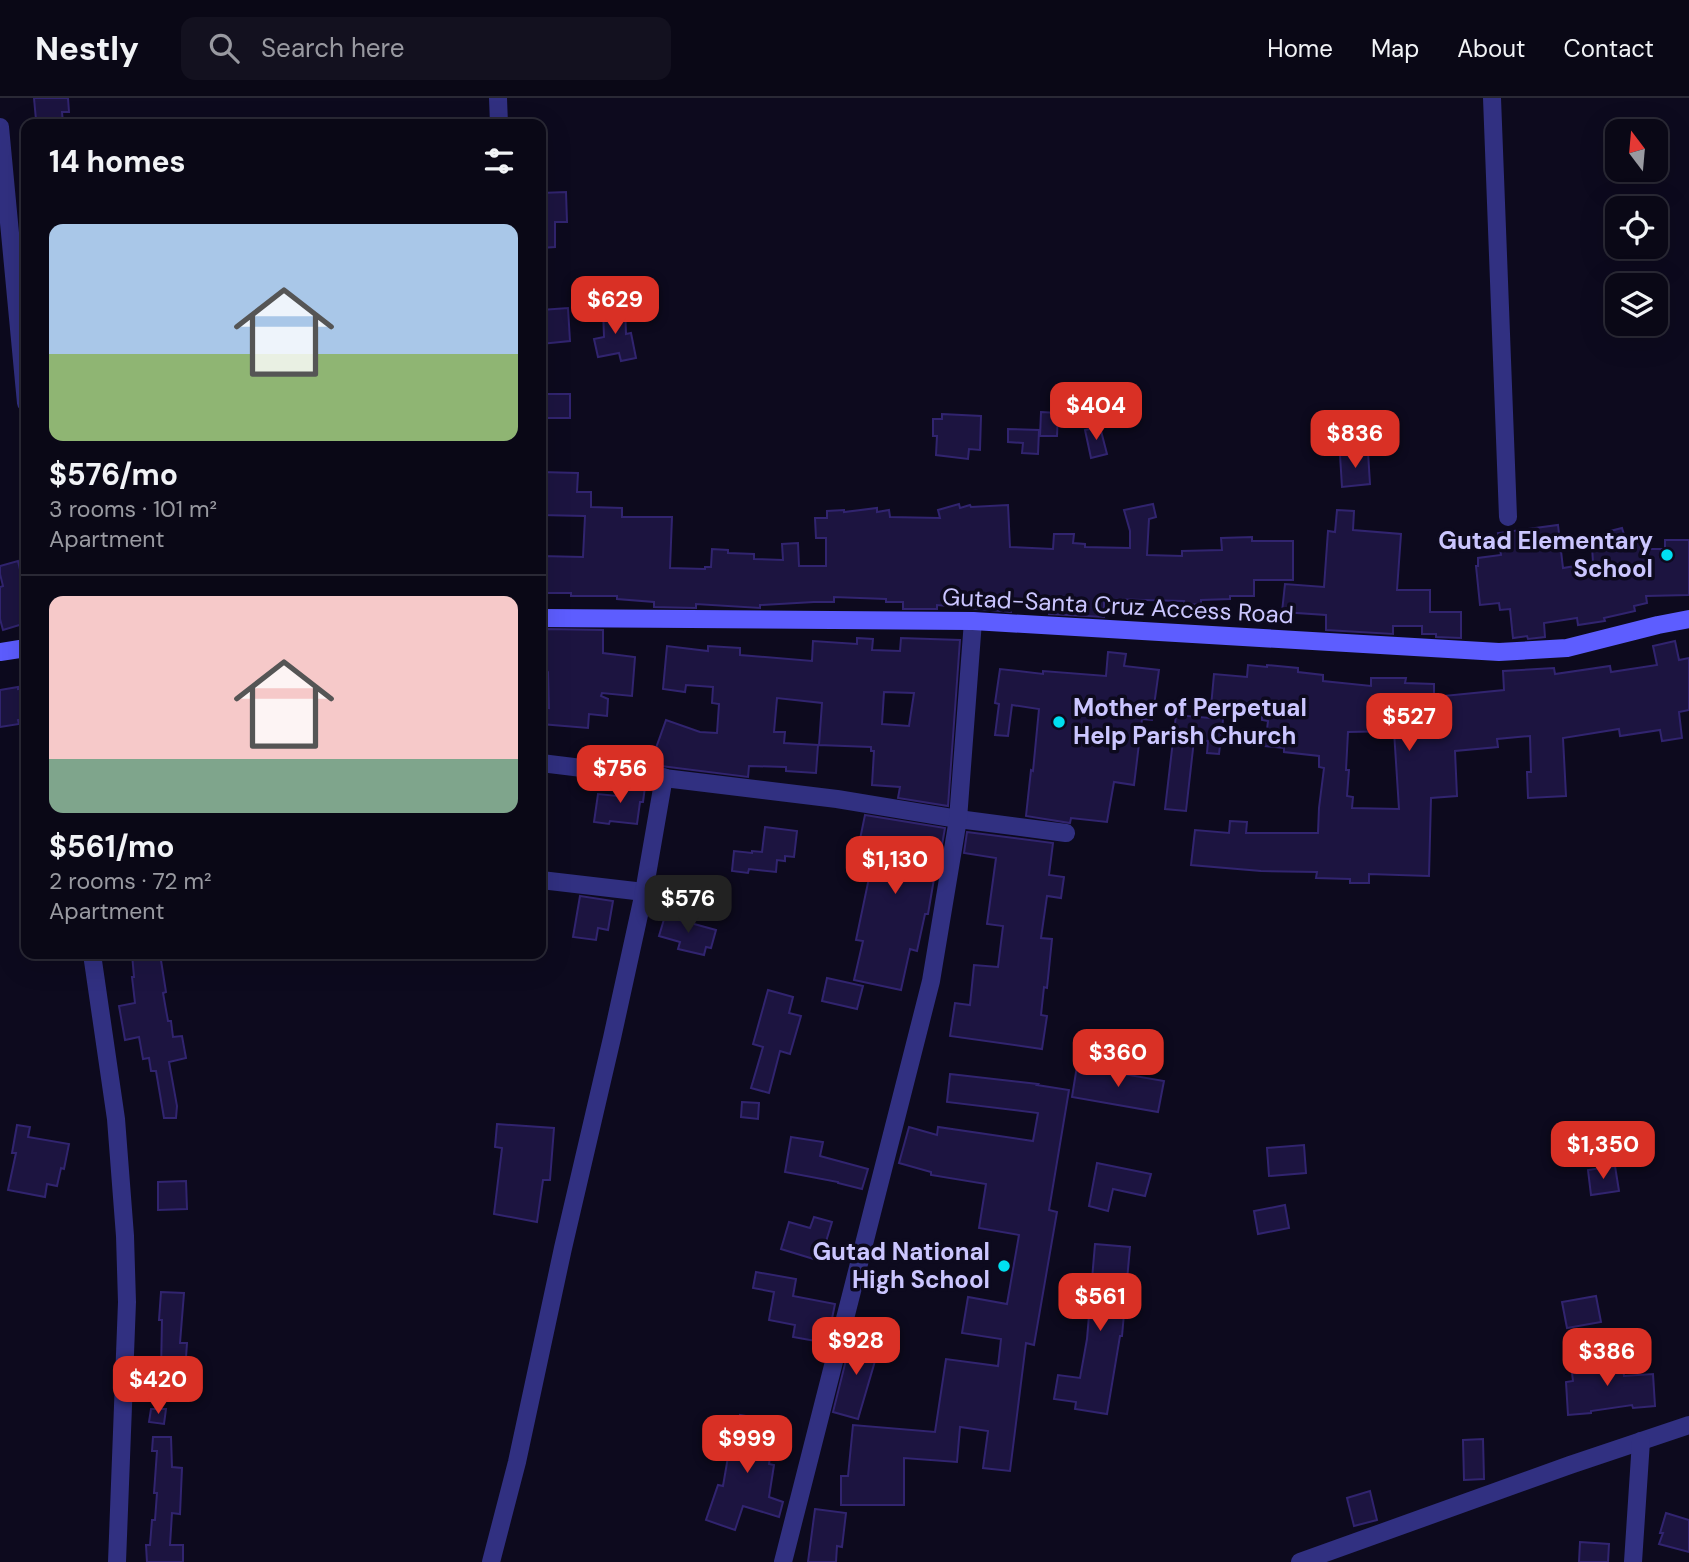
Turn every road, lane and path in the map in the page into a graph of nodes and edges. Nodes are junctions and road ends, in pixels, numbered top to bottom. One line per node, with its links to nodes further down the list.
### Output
1 (498, 98): 3 (street)
2 (1492, 98): 6 (street)
3 (499, 119)
4 (0, 127): 5 (street)
5 (21, 350)
6 (1508, 517)
7 (546, 618): 9 (main road, Gutad-Santa Cruz Access Road)
8 (1689, 619): 9 (main road, Gutad-Santa Cruz Access Road)
9 (973, 621): 14 (street)
10 (21, 649): 11 (main road)
11 (0, 652)
12 (546, 764): 13 (street)
13 (664, 777): 14 (street); 17 (street)
14 (958, 819): 15 (street); 23 (street)
15 (1066, 833)
16 (546, 881): 17 (street)
17 (644, 892): 22 (street)
18 (93, 959): 21 (street)
19 (1689, 1425): 20 (street)
20 (1641, 1441): 24 (street); 25 (street)
21 (117, 1562)
22 (491, 1562)
23 (783, 1562)
24 (1300, 1562)
25 (1633, 1562)

